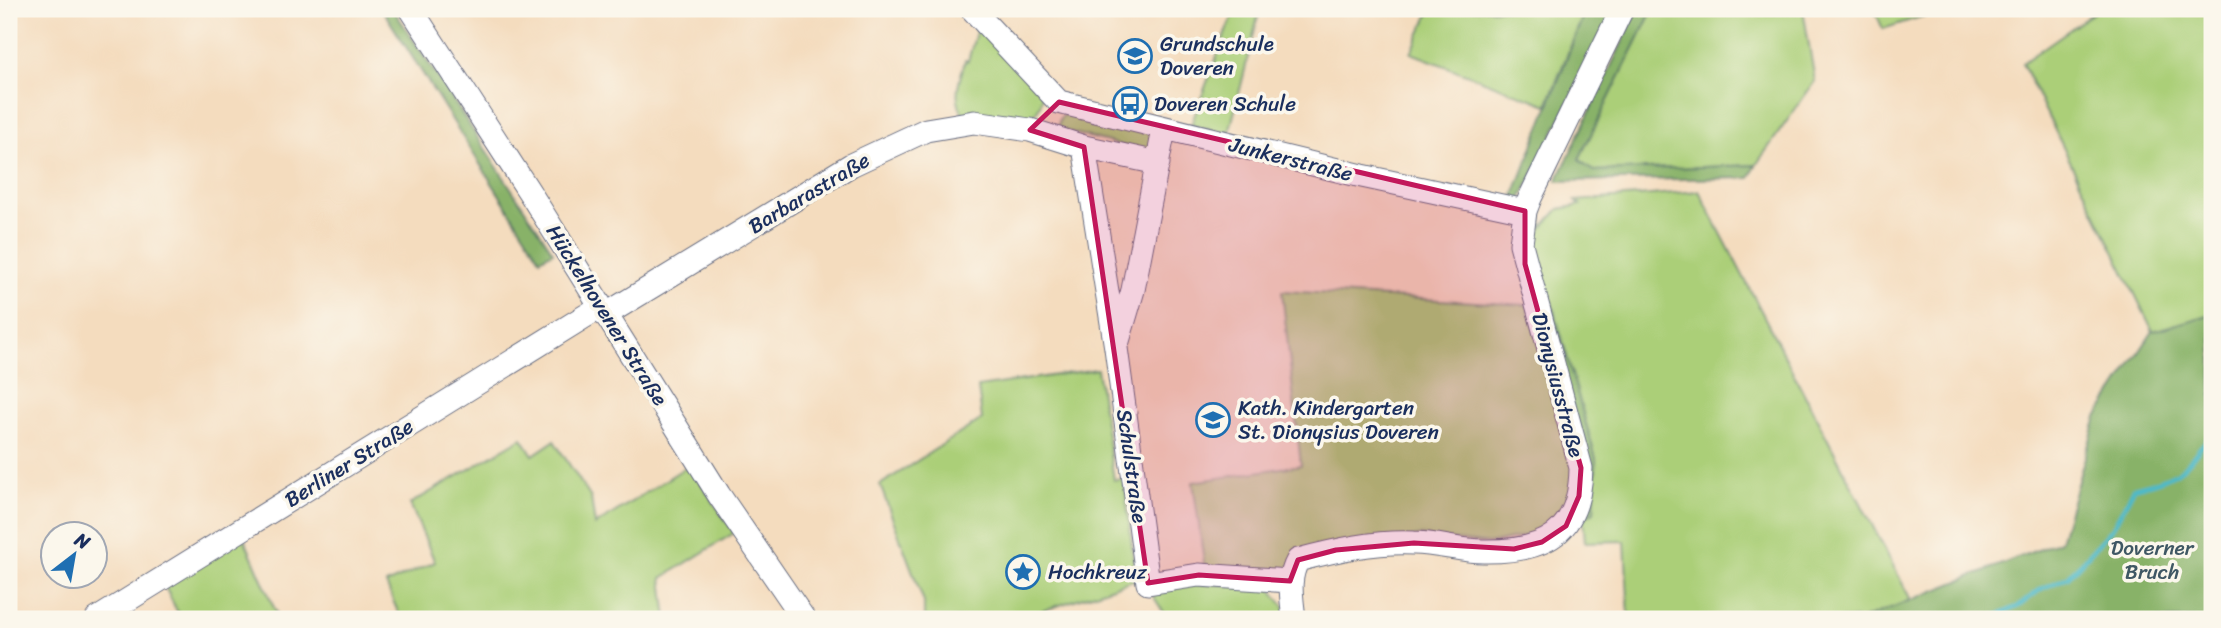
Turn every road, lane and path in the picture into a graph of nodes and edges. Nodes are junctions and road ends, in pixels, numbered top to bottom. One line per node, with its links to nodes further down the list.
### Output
1 (411, 9): 10 (street, Hückelhovener Straße)
2 (972, 9): 4 (street)
3 (1622, 9): 9 (street, Dionysiusstraße)
4 (1059, 102): 5 (street, Junkerstraße); 6 (street)
5 (1164, 129): 8 (street, Schulstraße); 9 (street, Junkerstraße)
6 (1030, 130): 7 (street, Barbarastraße); 10 (street, Barbarastraße)
7 (1084, 147): 8 (street, Barbarastraße); 11 (street, Schulstraße)
8 (1158, 163): 11 (street, Schulstraße)
9 (1525, 211): 12 (street, Dionysiusstraße)
10 (603, 311): 13 (street, Berliner Straße); 14 (street, Hückelhovener Straße)
11 (1116, 348): 12 (street, Schulstraße)
12 (1290, 581): 15 (street)
13 (97, 619)
14 (804, 619)
15 (1294, 619)

